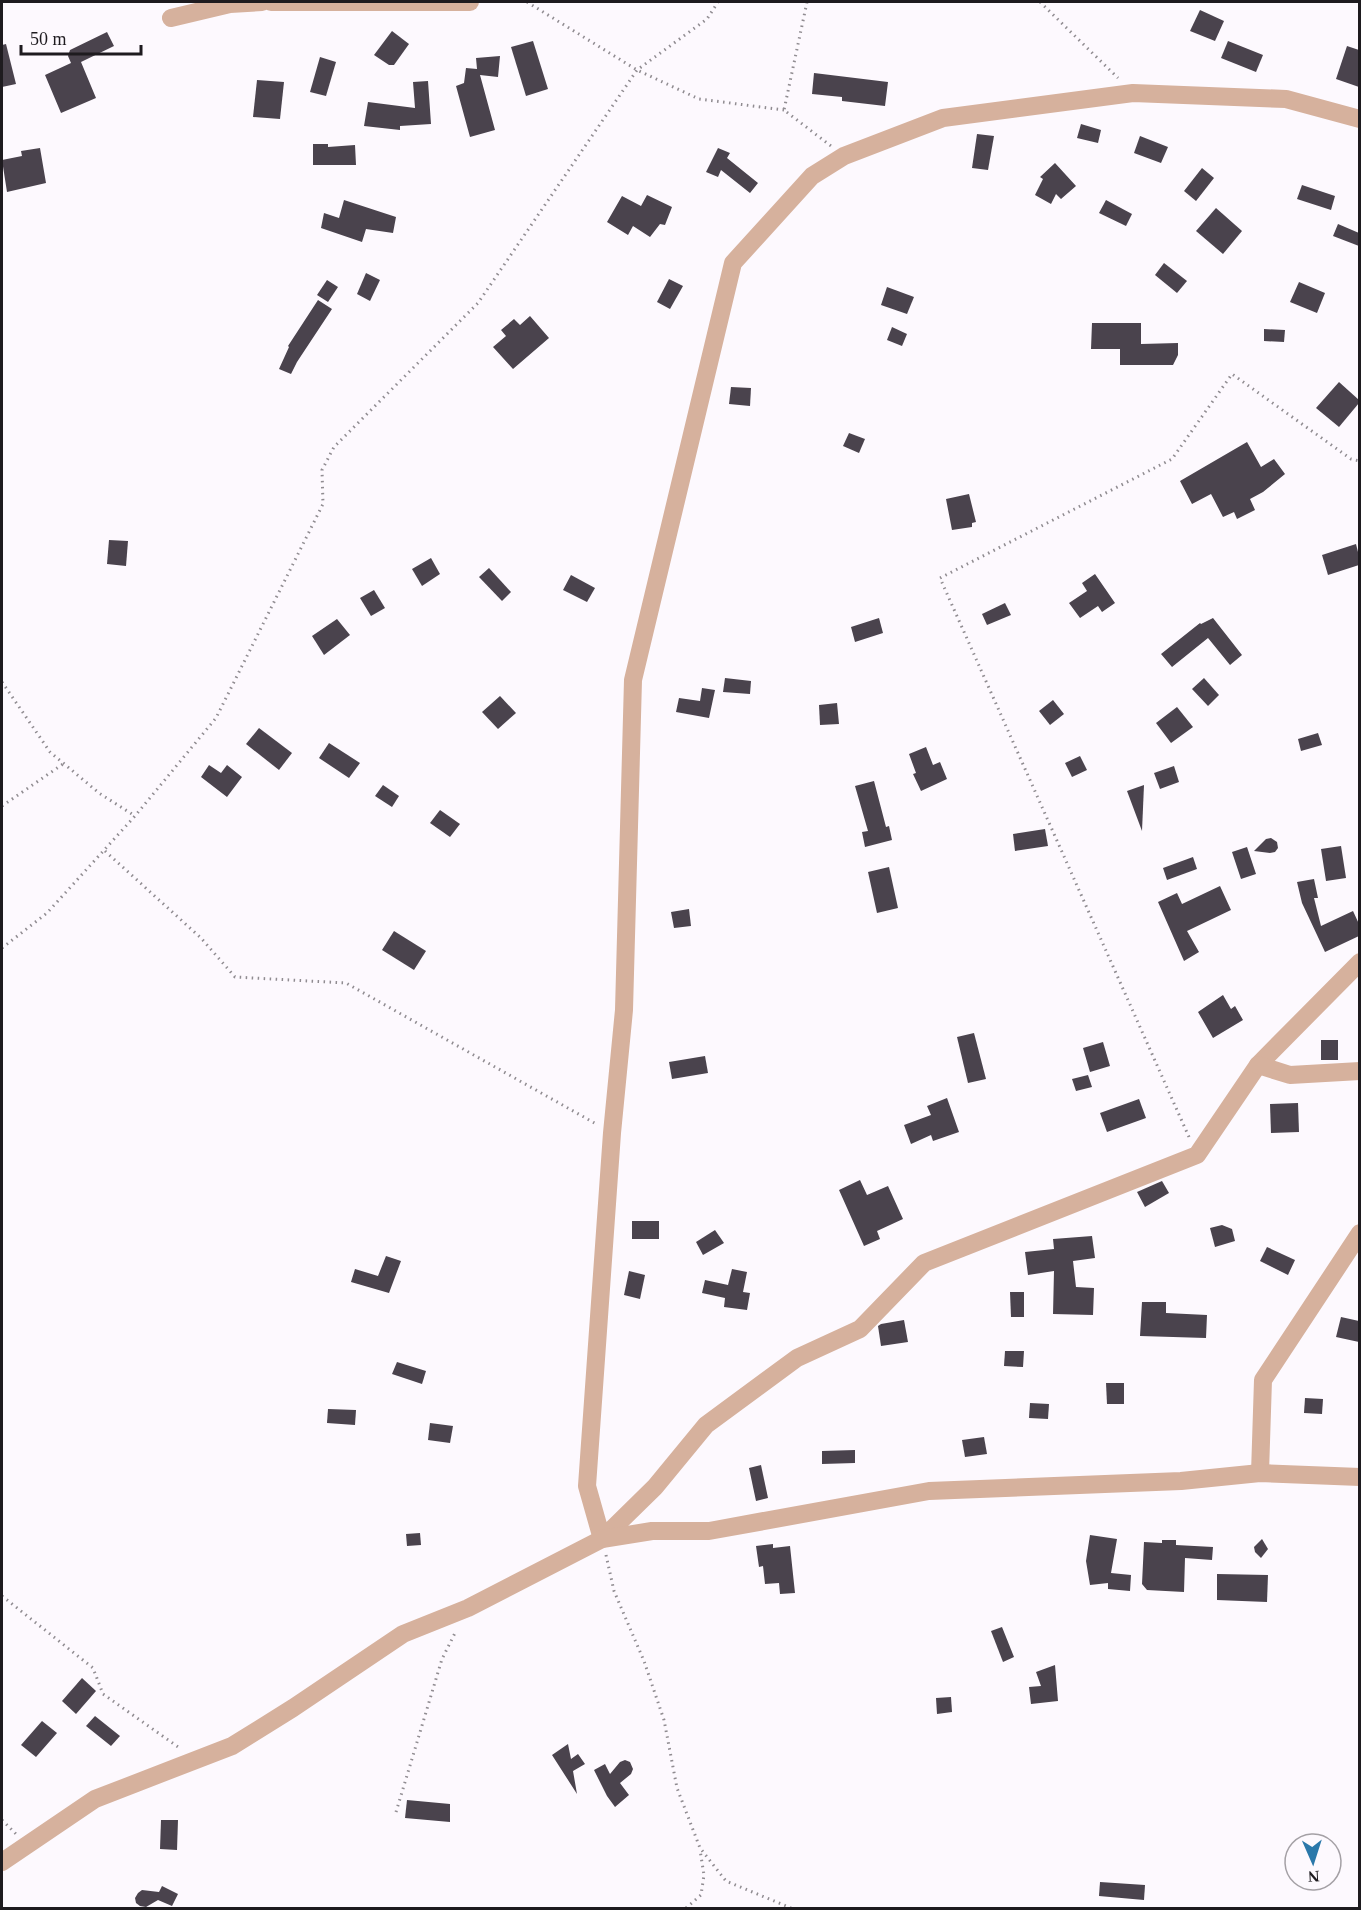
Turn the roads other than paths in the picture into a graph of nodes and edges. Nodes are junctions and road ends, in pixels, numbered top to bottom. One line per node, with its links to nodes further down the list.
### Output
1 (262, 2): 4 (street)
2 (271, 2): 3 (street)
3 (470, 2)
4 (171, 18)
5 (1359, 119): 12 (street)
6 (1359, 962): 7 (street)
7 (1258, 1065): 8 (street); 12 (street)
8 (1359, 1071)
9 (1359, 1233): 10 (street)
10 (1260, 1473): 11 (street); 12 (street)
11 (1359, 1477)
12 (602, 1539): 13 (street)
13 (2, 1862)

